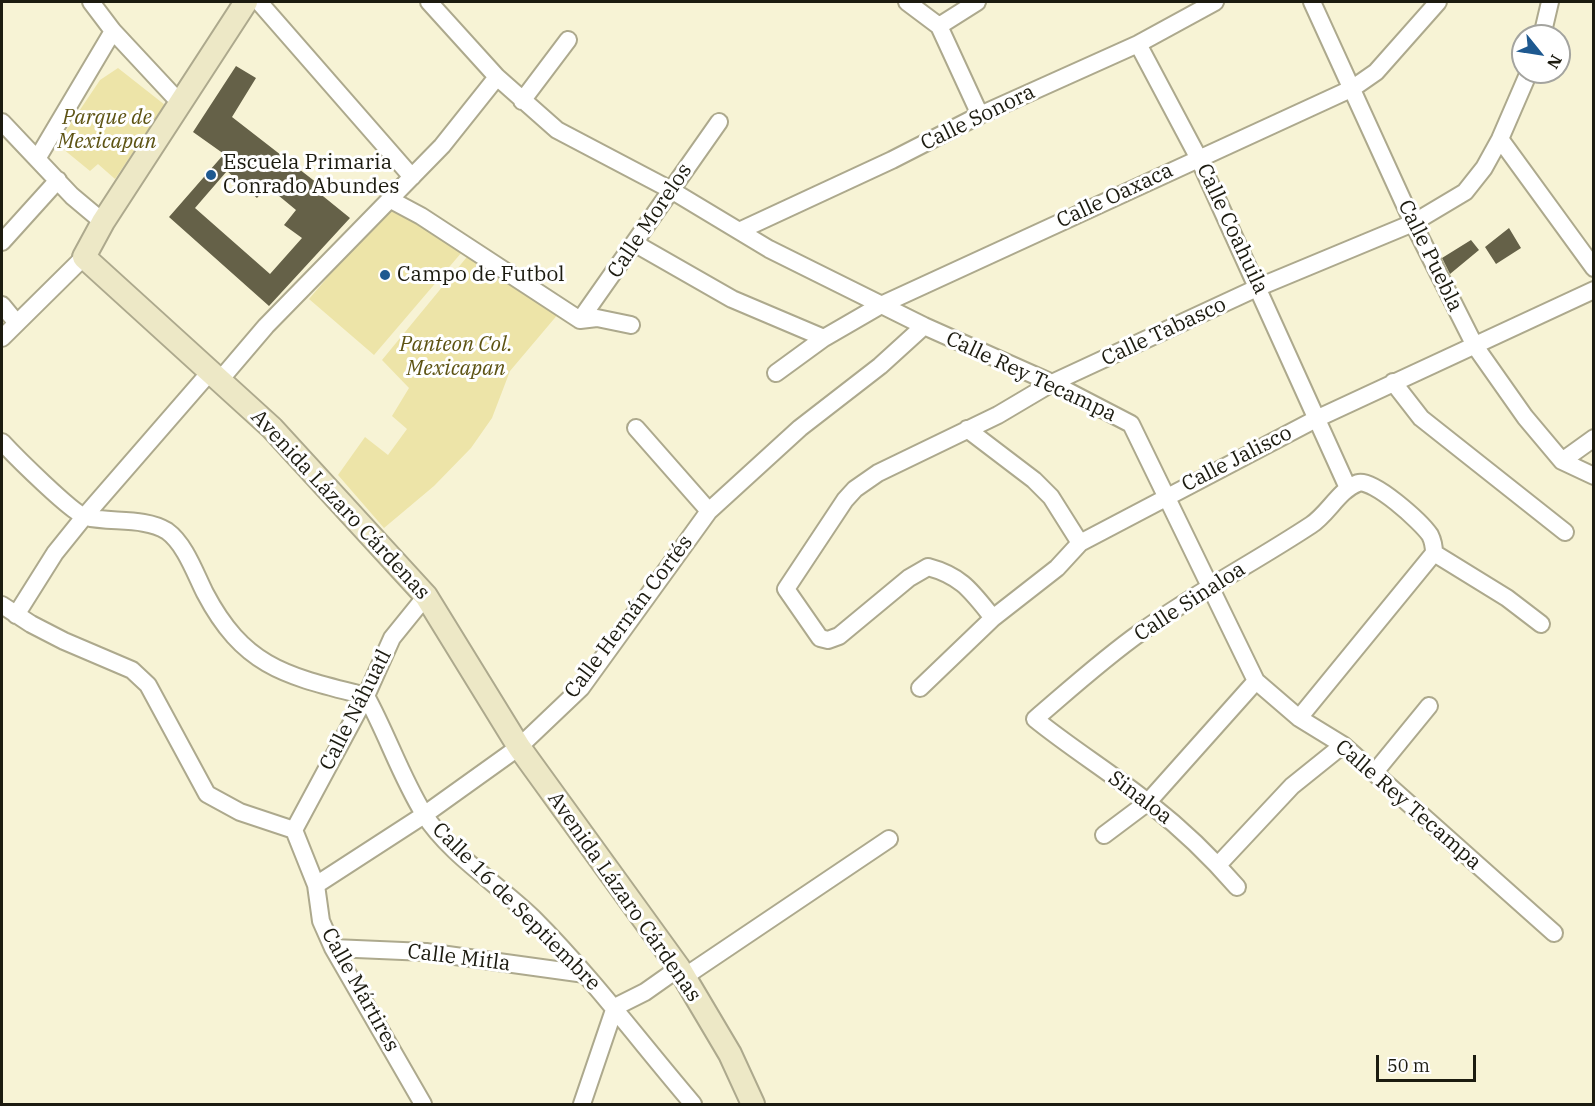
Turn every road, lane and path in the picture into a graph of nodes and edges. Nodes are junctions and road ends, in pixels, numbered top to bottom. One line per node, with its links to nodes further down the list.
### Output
1 (93, 2): 13 (street)
2 (246, 2): 20 (main road)
3 (259, 2): 27 (street)
4 (429, 2): 16 (street, Calle Rey Tecampa)
5 (907, 2): 12 (street)
6 (977, 2): 12 (street)
7 (1312, 2): 18 (street, Calle Puebla)
8 (1438, 2): 18 (street, Calle Oaxaca)
9 (1550, 2): 11 (street)
10 (1207, 3): 15 (street, Calle Sonora)
11 (1545, 24)
12 (939, 26): 21 (street)
13 (113, 31): 20 (street); 26 (street)
14 (568, 39): 19 (street)
15 (1138, 44): 21 (street, Calle Sonora); 25 (street, Calle Coahuila)
16 (496, 76): 19 (street, Calle Rey Tecampa); 27 (street)
17 (1523, 84): 24 (street, Calle Tabasco)
18 (1353, 88): 25 (street, Calle Oaxaca); 32 (street, Calle Puebla)
19 (522, 101): 29 (street, Calle Rey Tecampa)
20 (181, 104): 31 (main road)
21 (980, 115): 33 (street, Calle Sonora)
22 (2, 122): 26 (street)
23 (719, 122): 29 (street, Calle Morelos)
24 (1500, 139): 32 (street, Calle Tabasco); 37 (street)
25 (1198, 157): 38 (street, Calle Coahuila); 41 (street, Calle Oaxaca)
26 (37, 159): 28 (street)
27 (412, 177): 30 (street)
28 (58, 180): 31 (street); 34 (street)
29 (671, 190): 33 (street, Calle Rey Tecampa); 35 (street, Calle Morelos)
30 (391, 200): 42 (street); 50 (street)
31 (103, 222): 36 (main road)
32 (1413, 224): 38 (street, Calle Tabasco); 48 (street, Calle Puebla)
33 (739, 231): 41 (street, Calle Rey Tecampa)
34 (2, 242)
35 (634, 243): 42 (street, Calle Morelos); 47 (street)
36 (84, 256): 43 (street); 50 (main road, Avenida Lázaro Cárdenas)
37 (1593, 267)
38 (1259, 287): 52 (street, Calle Tabasco); 53 (street, Calle Coahuila)
39 (1593, 290): 48 (street, Calle Jalisco)
40 (2, 305): 43 (street)
41 (880, 305): 45 (street, Calle Rey Tecampa); 47 (street, Calle Oaxaca)
42 (580, 320): 44 (street)
43 (16, 322): 46 (street)
44 (631, 325)
45 (924, 327): 52 (street, Calle Rey Tecampa); 62 (street, Calle Hernán Cortés)
46 (2, 338)
47 (824, 338): 49 (street, Calle Oaxaca)
48 (1475, 346): 51 (street, Calle Jalisco); 58 (street, Calle Puebla)
49 (776, 373)
50 (215, 376): 63 (street); 68 (main road, Avenida Lázaro Cárdenas)
51 (1393, 382): 53 (street, Calle Jalisco); 64 (street)
52 (1052, 383): 55 (street, Calle Tabasco); 61 (street, Calle Rey Tecampa)
53 (1316, 419): 60 (street); 61 (street, Calle Jalisco)
54 (636, 428): 62 (street)
55 (967, 429): 65 (street); 71 (street, Calle Tabasco)
56 (1593, 438): 58 (street)
57 (2, 442): 63 (street)
58 (1562, 461): 59 (street, Calle Puebla)
59 (1593, 476)
60 (1348, 488): 66 (street); 67 (street, Calle Sinaloa)
61 (1165, 496): 65 (street, Calle Jalisco); 67 (street, Calle Rey Tecampa)
62 (709, 511): 80 (street, Calle Hernán Cortés)
63 (84, 517): 70 (street); 75 (street)
64 (1564, 532)
65 (1080, 543): 71 (street, Calle Jalisco)
66 (1434, 553): 72 (street); 77 (street)
67 (1210, 586): 73 (street, Calle Rey Tecampa); 78 (street, Calle Sinaloa)
68 (426, 596): 75 (street, Calle Náhuatl); 80 (main road, Avenida Lázaro Cárdenas)
69 (2, 605): 70 (street)
70 (16, 615): 84 (street)
71 (993, 618): 74 (street, Calle Jalisco)
72 (1541, 624)
73 (1256, 681): 77 (street, Calle Rey Tecampa); 82 (street)
74 (920, 688)
75 (366, 696): 83 (street, Calle 16 de Septiembre); 84 (street, Calle Náhuatl)
76 (1429, 706): 81 (street)
77 (1299, 718): 79 (street, Calle Rey Tecampa)
78 (1035, 719): 82 (street, Sinaloa)
79 (1343, 745): 81 (street, Calle Rey Tecampa); 87 (street)
80 (519, 747): 83 (street, Calle Hernán Cortés); 92 (main road, Avenida Lázaro Cárdenas)
81 (1375, 772): 90 (street, Calle Rey Tecampa)
82 (1148, 802): 85 (street); 87 (street, Sinaloa)
83 (424, 814): 88 (street, Calle Hernán Cortés); 93 (street, Calle 16 de Septiembre)
84 (294, 830): 88 (street, Calle Mártires)
85 (1104, 835)
86 (889, 839): 92 (street)
87 (1218, 865): 89 (street, Sinaloa)
88 (316, 885): 91 (street, Calle Mártires)
89 (1237, 887)
90 (1554, 933)
91 (333, 948): 93 (street, Calle Mitla); 95 (street, Calle Mártires)
92 (681, 973): 94 (street); 98 (main road, Avenida Lázaro Cárdenas)
93 (585, 974): 94 (street, Calle 16 de Septiembre)
94 (615, 1007): 96 (street); 97 (street, Calle 16 de Septiembre)
95 (423, 1104)
96 (582, 1104)
97 (693, 1104)
98 (753, 1104)

